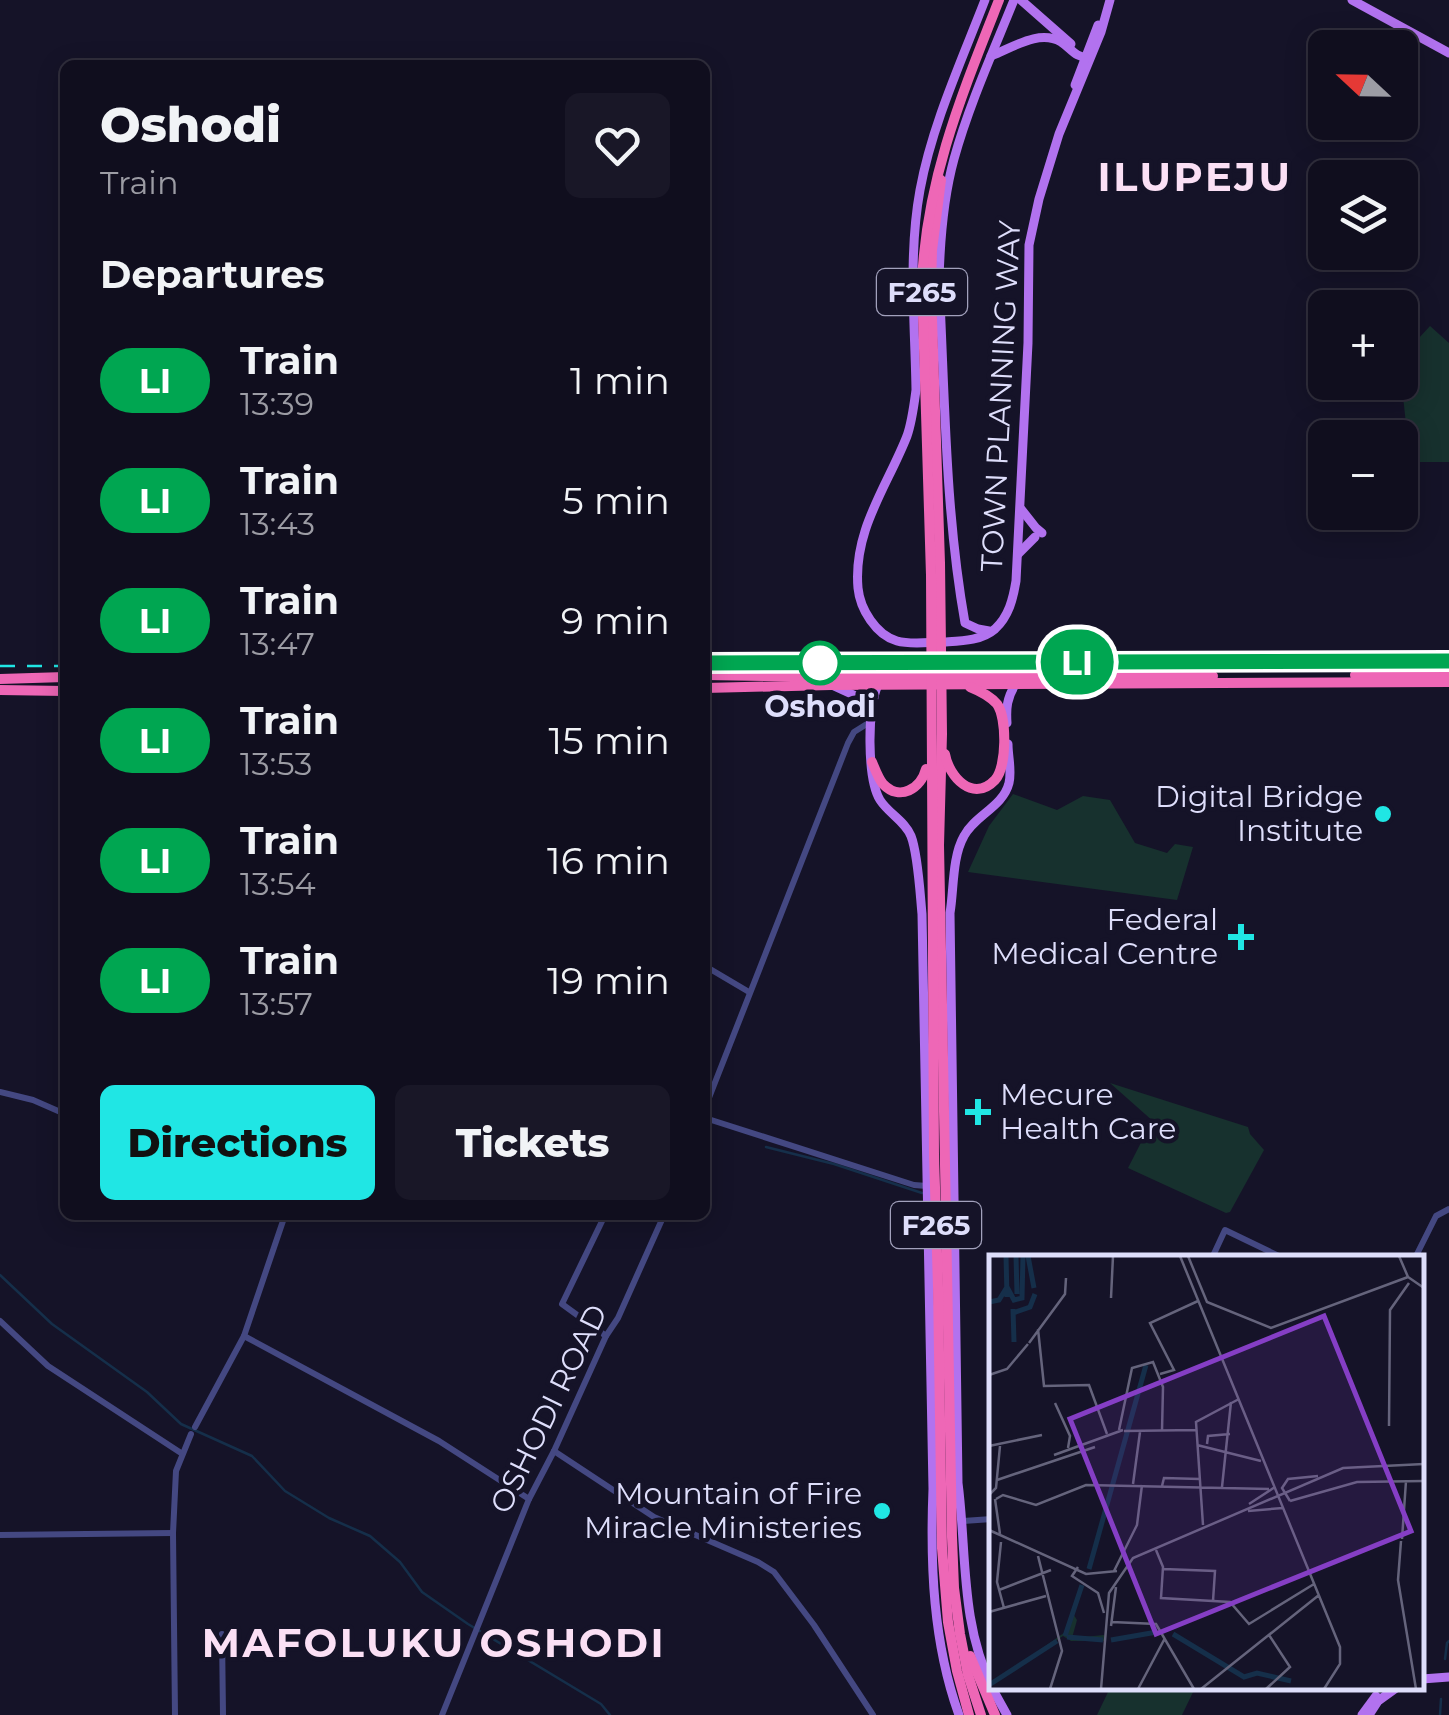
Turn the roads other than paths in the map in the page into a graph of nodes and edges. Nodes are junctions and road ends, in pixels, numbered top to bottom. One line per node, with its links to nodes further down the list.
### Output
1 (985, 0): 13 (main road)
2 (1002, 0): 12 (highway, F265); 13 (highway, F265)
3 (1017, 0): 8 (main road); 9 (main road)
4 (1110, 0): 9 (main road, TOWN PLANNING WAY)
5 (1352, 0): 7 (main road)
6 (1071, 52): 8 (main road); 9 (main road); 10 (main road)
7 (1449, 53)
8 (991, 56): 14 (main road)
9 (1088, 60): 10 (main road, TOWN PLANNING WAY); 11 (main road, TOWN PLANNING WAY)
10 (1077, 76): 11 (main road, TOWN PLANNING WAY)
11 (1071, 103): 16 (main road, TOWN PLANNING WAY)
12 (931, 290): 14 (highway, F265); 14 (highway)
13 (919, 314): 15 (highway, F265)
14 (938, 315): 18 (main road); 35 (highway, F265)
15 (919, 340): 20 (main road); 35 (highway, F265)
16 (1020, 507): 17 (main road, TOWN PLANNING WAY); 17 (main road)
17 (1018, 554): 19 (main road, TOWN PLANNING WAY)
18 (965, 624): 19 (main road); 20 (main road)
19 (992, 631): 20 (main road)
20 (949, 642)
21 (1449, 674): 25 (highway)
22 (710, 676): 25 (highway)
23 (60, 677): 24 (highway)
24 (0, 679)
25 (1109, 680): 26 (highway); 29 (highway)
26 (1449, 682)
27 (831, 685): 28 (highway); 31 (highway); 34 (main road)
28 (878, 685): 30 (highway); 34 (main road)
29 (1016, 685): 30 (highway); 54 (main road)
30 (966, 686): 35 (highway)
31 (710, 688)
32 (0, 690): 33 (highway)
33 (60, 692)
34 (870, 717): 36 (main road); 38 (street)
35 (936, 733): 36 (highway); 54 (highway, F265); 75 (highway, F265)
36 (872, 762): 43 (main road)
37 (710, 969): 38 (street)
38 (749, 992): 40 (street)
39 (0, 1092): 41 (street)
40 (710, 1095)
41 (60, 1112)
42 (710, 1120): 43 (street)
43 (927, 1186): 74 (main road)
44 (1449, 1209): 50 (street)
45 (283, 1220): 52 (street)
46 (604, 1220): 53 (street)
47 (662, 1220): 53 (street, OSHODI ROAD)
48 (1213, 1255): 49 (street)
49 (1277, 1255)
50 (1416, 1255)
51 (0, 1321): 56 (street)
52 (244, 1336): 56 (street); 57 (street)
53 (606, 1336): 55 (street, OSHODI ROAD)
54 (951, 1368): 59 (main road); 62 (highway, F265)
55 (554, 1451): 57 (street, OSHODI ROAD); 73 (street)
56 (182, 1453): 60 (street)
57 (529, 1499): 72 (street, OSHODI ROAD)
58 (989, 1519): 59 (street)
59 (963, 1521): 66 (main road)
60 (174, 1533): 61 (street); 70 (street)
61 (0, 1535)
62 (954, 1588): 76 (highway, F265); 77 (highway)
63 (222, 1634): 71 (street)
64 (1449, 1675): 65 (main road)
65 (1424, 1676)
66 (989, 1679)
67 (994, 1690): 78 (main road)
68 (1384, 1690): 79 (main road)
69 (1393, 1690): 79 (main road)
70 (175, 1715)
71 (223, 1715)
72 (442, 1715)
73 (873, 1715)
74 (959, 1715)
75 (969, 1715)
76 (980, 1715)
77 (995, 1715)
78 (1007, 1715)
79 (1366, 1715)

